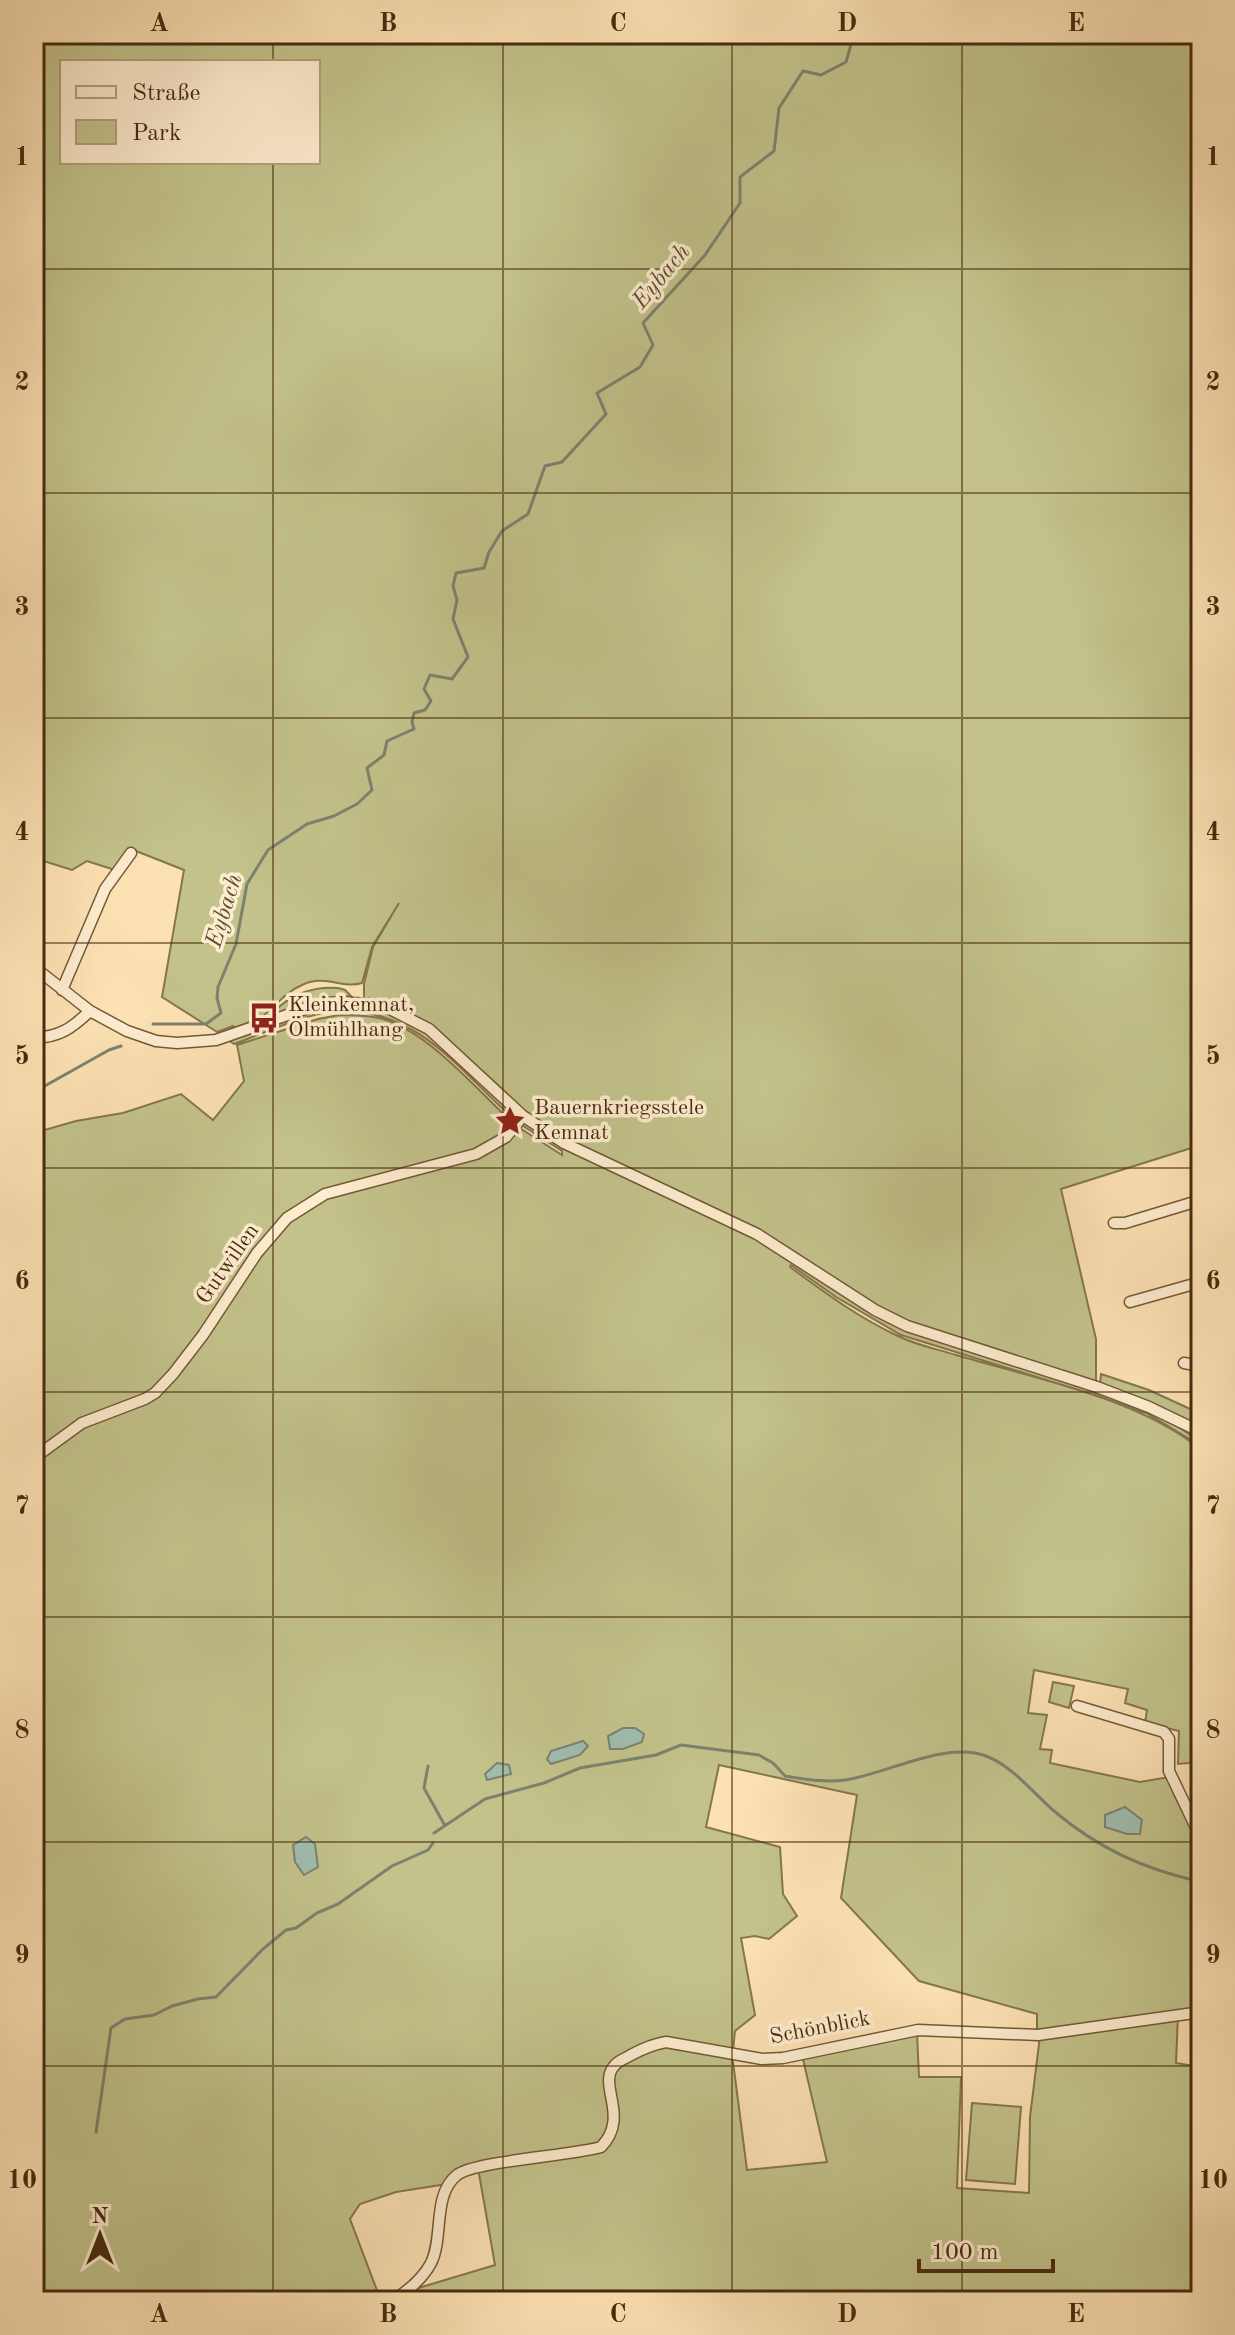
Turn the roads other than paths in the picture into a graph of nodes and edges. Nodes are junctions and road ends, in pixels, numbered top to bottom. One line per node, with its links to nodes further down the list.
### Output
1 (131, 853): 3 (street)
2 (34, 967): 3 (street)
3 (62, 990): 4 (street)
4 (90, 1011): 5 (street); 6 (street)
5 (34, 1038)
6 (523, 1116): 13 (street); 16 (street, Gutwillen)
7 (1201, 1200): 8 (street)
8 (1114, 1223)
9 (1201, 1282): 10 (street)
10 (1130, 1302)
11 (1184, 1363): 12 (street)
12 (1201, 1366)
13 (1189, 1428): 14 (street); 15 (street)
14 (1201, 1432)
15 (1201, 1440)
16 (34, 1458)
17 (1077, 1706): 18 (street)
18 (1201, 1838)
19 (1201, 2012): 20 (street, Schönblick)
20 (392, 2301)

